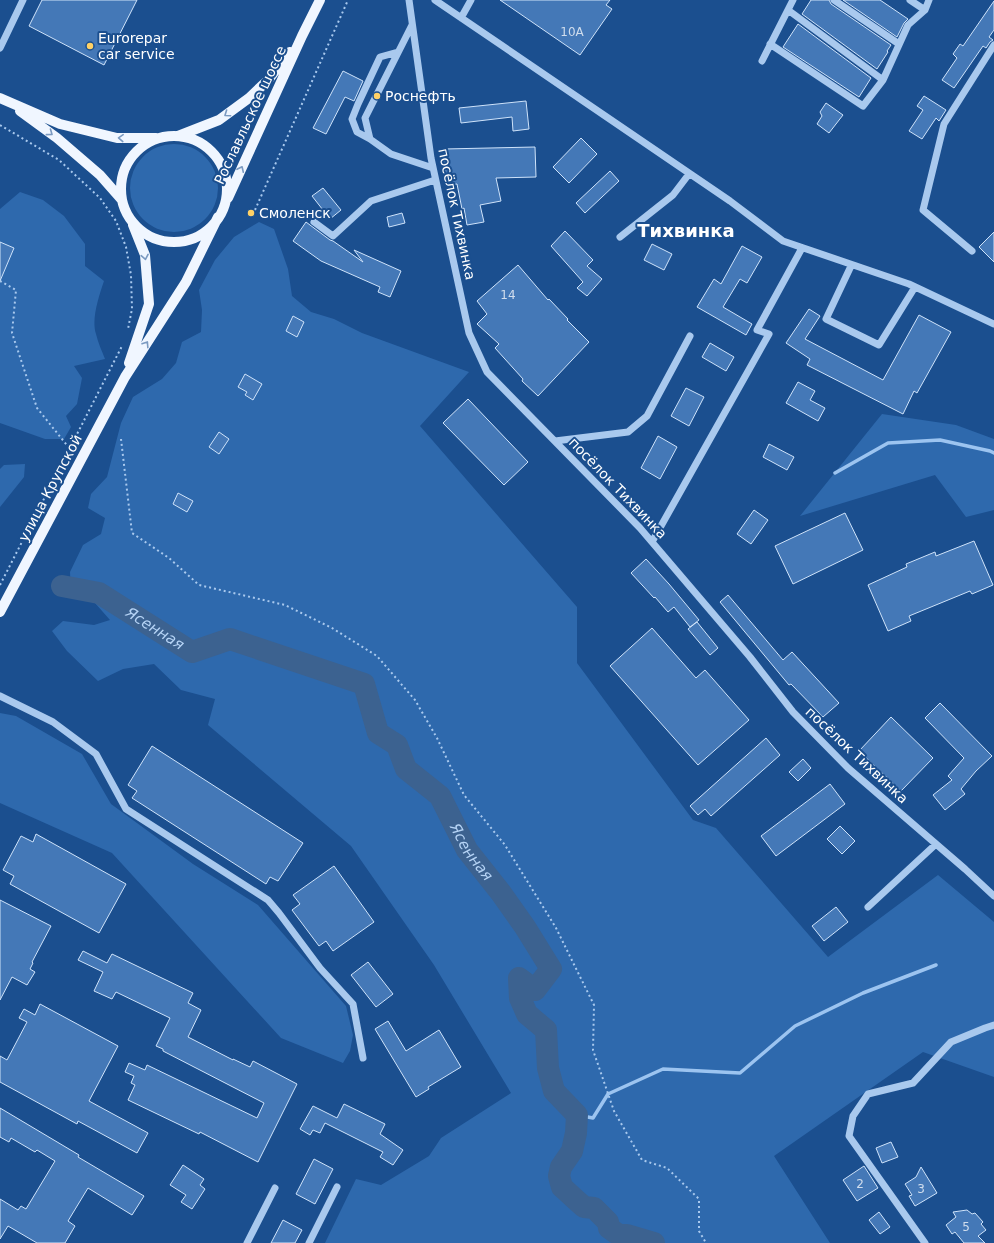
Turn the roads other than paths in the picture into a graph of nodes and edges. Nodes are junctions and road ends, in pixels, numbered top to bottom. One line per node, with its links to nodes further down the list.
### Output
1 (23, 0): 18 (street)
2 (320, 0): 14 (main road, Рославльское шоссе)
3 (409, 0): 13 (street, посёлок Тихвинка)
4 (435, 0): 12 (street)
5 (471, 0): 12 (street)
6 (793, 0): 10 (street)
7 (834, 0): 16 (street)
8 (910, 0): 11 (street)
9 (929, 0): 11 (street)
10 (788, 10): 15 (street); 21 (street)
11 (925, 10): 16 (street)
12 (461, 18): 27 (street)
13 (412, 25): 19 (street); 26 (street, посёлок Тихвинка)
14 (302, 36): 23 (main road, Рославльское шоссе, one-way to 23); 30 (main road, Рославльское шоссе, one-way to 14)
15 (770, 44): 20 (street); 21 (street)
16 (899, 44): 21 (street)
17 (994, 44): 36 (street)
18 (0, 48)
19 (398, 52): 25 (street); 25 (street)
20 (762, 61)
21 (884, 80)
22 (4, 100): 24 (main road, one-way to 22); 29 (main road, one-way to 29)
23 (178, 136): 24 (main road); 30 (main road)
24 (160, 138): 29 (main road)
25 (370, 139): 26 (street)
26 (433, 168): 28 (street, посёлок Тихвинка)
27 (690, 174): 34 (street); 35 (street)
28 (435, 180): 33 (street); 42 (street, посёлок Тихвинка)
29 (122, 200): 32 (main road)
30 (224, 205): 31 (main road)
31 (218, 218): 32 (main road); 41 (main road, улица Крупской, one-way to 31)
32 (132, 220): 41 (main road, улица Крупской, one-way to 41)
33 (314, 222)
34 (620, 237)
35 (802, 248): 37 (street); 43 (street)
36 (972, 251)
37 (851, 266): 38 (street); 38 (street)
38 (915, 287): 39 (street)
39 (994, 324)
40 (690, 336): 42 (street)
41 (125, 377): 44 (main road, улица Крупской)
42 (555, 441): 43 (street, посёлок Тихвинка)
43 (652, 542): 46 (street, посёлок Тихвинка)
44 (0, 612)
45 (0, 696): 50 (street)
46 (936, 844): 47 (street, посёлок Тихвинка); 48 (street)
47 (994, 896)
48 (868, 907)
49 (994, 1025): 55 (street)
50 (364, 1058)
51 (337, 1187): 54 (street)
52 (275, 1188): 53 (street)
53 (247, 1243)
54 (309, 1243)
55 (925, 1243)

